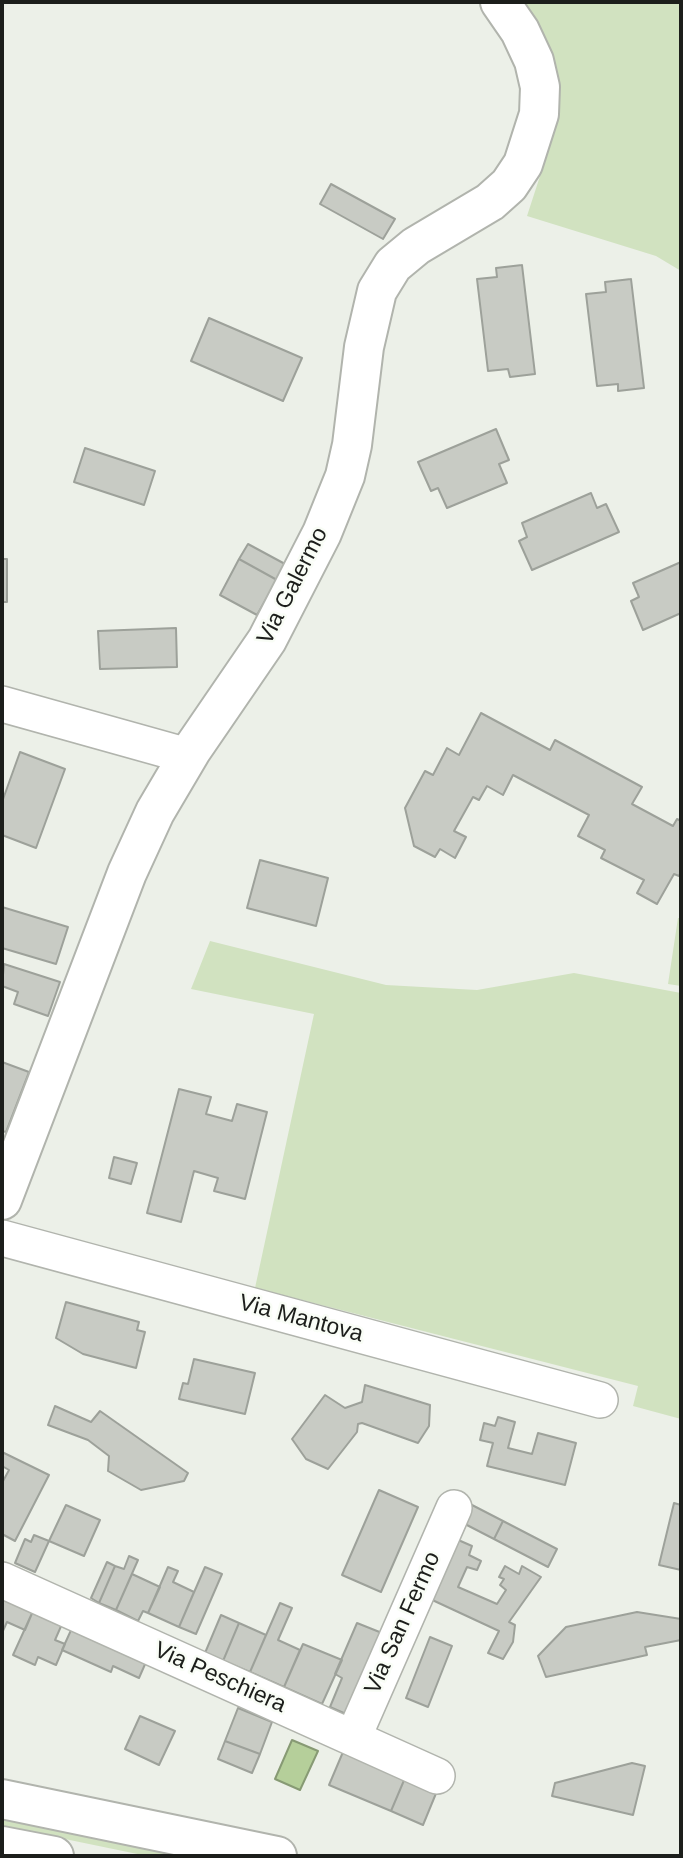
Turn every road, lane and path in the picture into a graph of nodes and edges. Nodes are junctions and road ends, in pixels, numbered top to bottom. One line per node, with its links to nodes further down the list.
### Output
1 (500, 2): 3 (main road, Via Galermo)
2 (2, 704): 3 (street)
3 (188, 756): 4 (main road, Via Galermo)
4 (2, 1200)
5 (2, 1238): 6 (street, Via Mantova)
6 (600, 1400)
7 (454, 1508): 9 (street, Via San Fermo)
8 (2, 1580): 9 (street, Via Peschiera)
9 (353, 1738): 10 (street, Via Peschiera)
10 (437, 1776)
11 (2, 1799): 14 (main road)
12 (2, 1846): 13 (main road)
13 (54, 1856)
14 (277, 1856)

